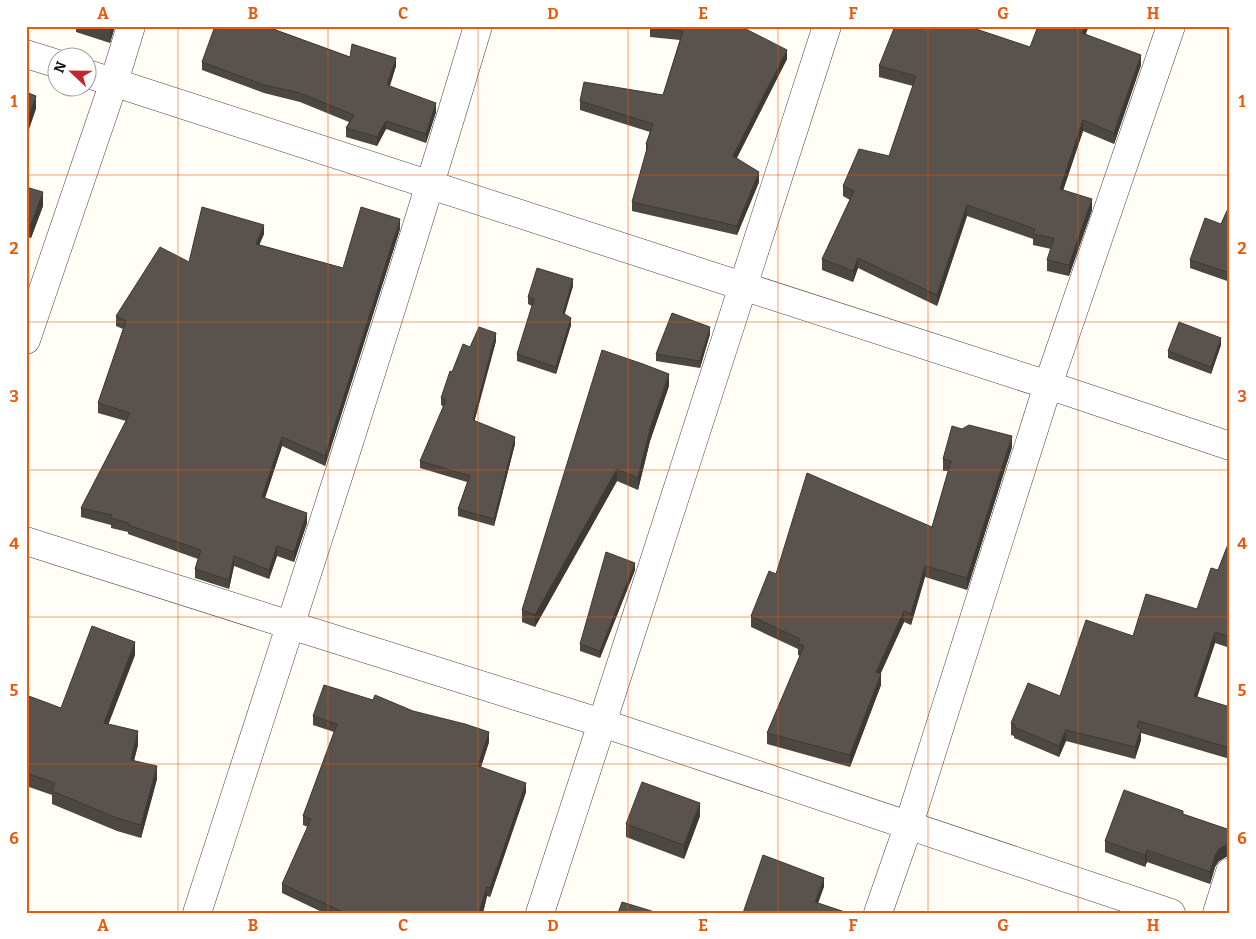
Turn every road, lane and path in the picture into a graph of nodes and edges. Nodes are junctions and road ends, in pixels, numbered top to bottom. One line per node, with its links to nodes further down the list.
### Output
1 (131, 26): 8 (street)
2 (478, 26): 9 (street)
3 (827, 26): 10 (street)
4 (1171, 26): 12 (street)
5 (26, 54): 6 (street)
6 (48, 61)
7 (98, 77): 8 (street)
8 (114, 82): 9 (street); 11 (street)
9 (430, 185): 10 (street); 15 (street)
10 (742, 287): 12 (street); 16 (street)
11 (26, 340)
12 (1048, 384): 13 (street); 17 (street)
13 (1230, 446)
14 (26, 541): 15 (street)
15 (290, 626): 16 (street); 19 (street)
16 (602, 723): 17 (street); 20 (street)
17 (909, 824): 21 (street); 22 (street)
18 (1230, 872): 23 (street)
19 (196, 913)
20 (540, 913)
21 (878, 913)
22 (1171, 913)
23 (1217, 913)

